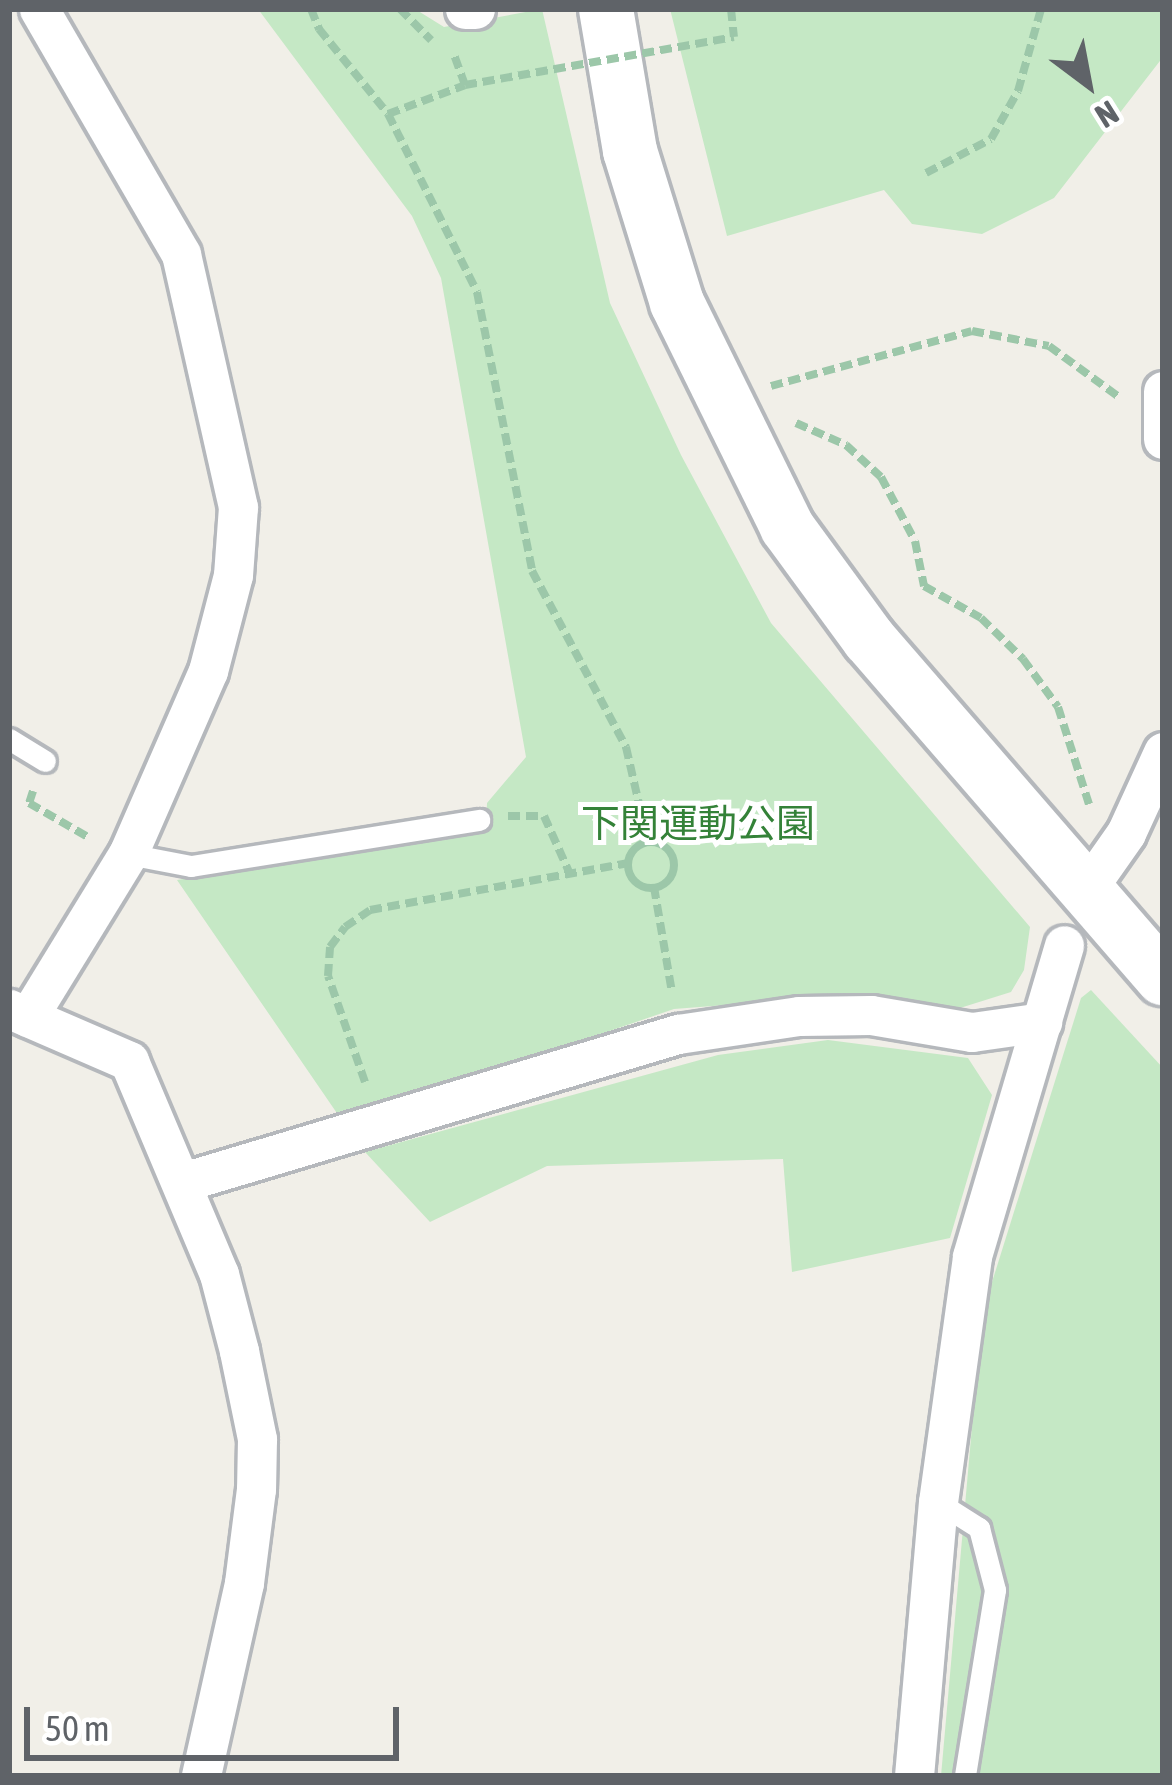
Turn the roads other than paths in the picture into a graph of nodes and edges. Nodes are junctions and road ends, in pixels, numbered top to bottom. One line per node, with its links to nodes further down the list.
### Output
1 (39, 9): 11 (street)
2 (465, 9): 3 (street)
3 (475, 9)
4 (606, 9): 12 (street)
5 (9, 740): 7 (lane)
6 (1163, 752): 10 (street)
7 (45, 761)
8 (1163, 808): 10 (street)
9 (479, 820): 11 (lane)
10 (1109, 824): 12 (street)
11 (128, 854): 15 (street)
12 (1084, 893): 14 (street)
13 (1064, 945): 16 (street)
14 (1163, 979)
15 (18, 1013): 17 (street)
16 (1042, 1022): 17 (street); 18 (street)
17 (183, 1182): 19 (street)
18 (938, 1502): 20 (street); 21 (lane)
19 (201, 1776)
20 (914, 1776)
21 (965, 1776)

